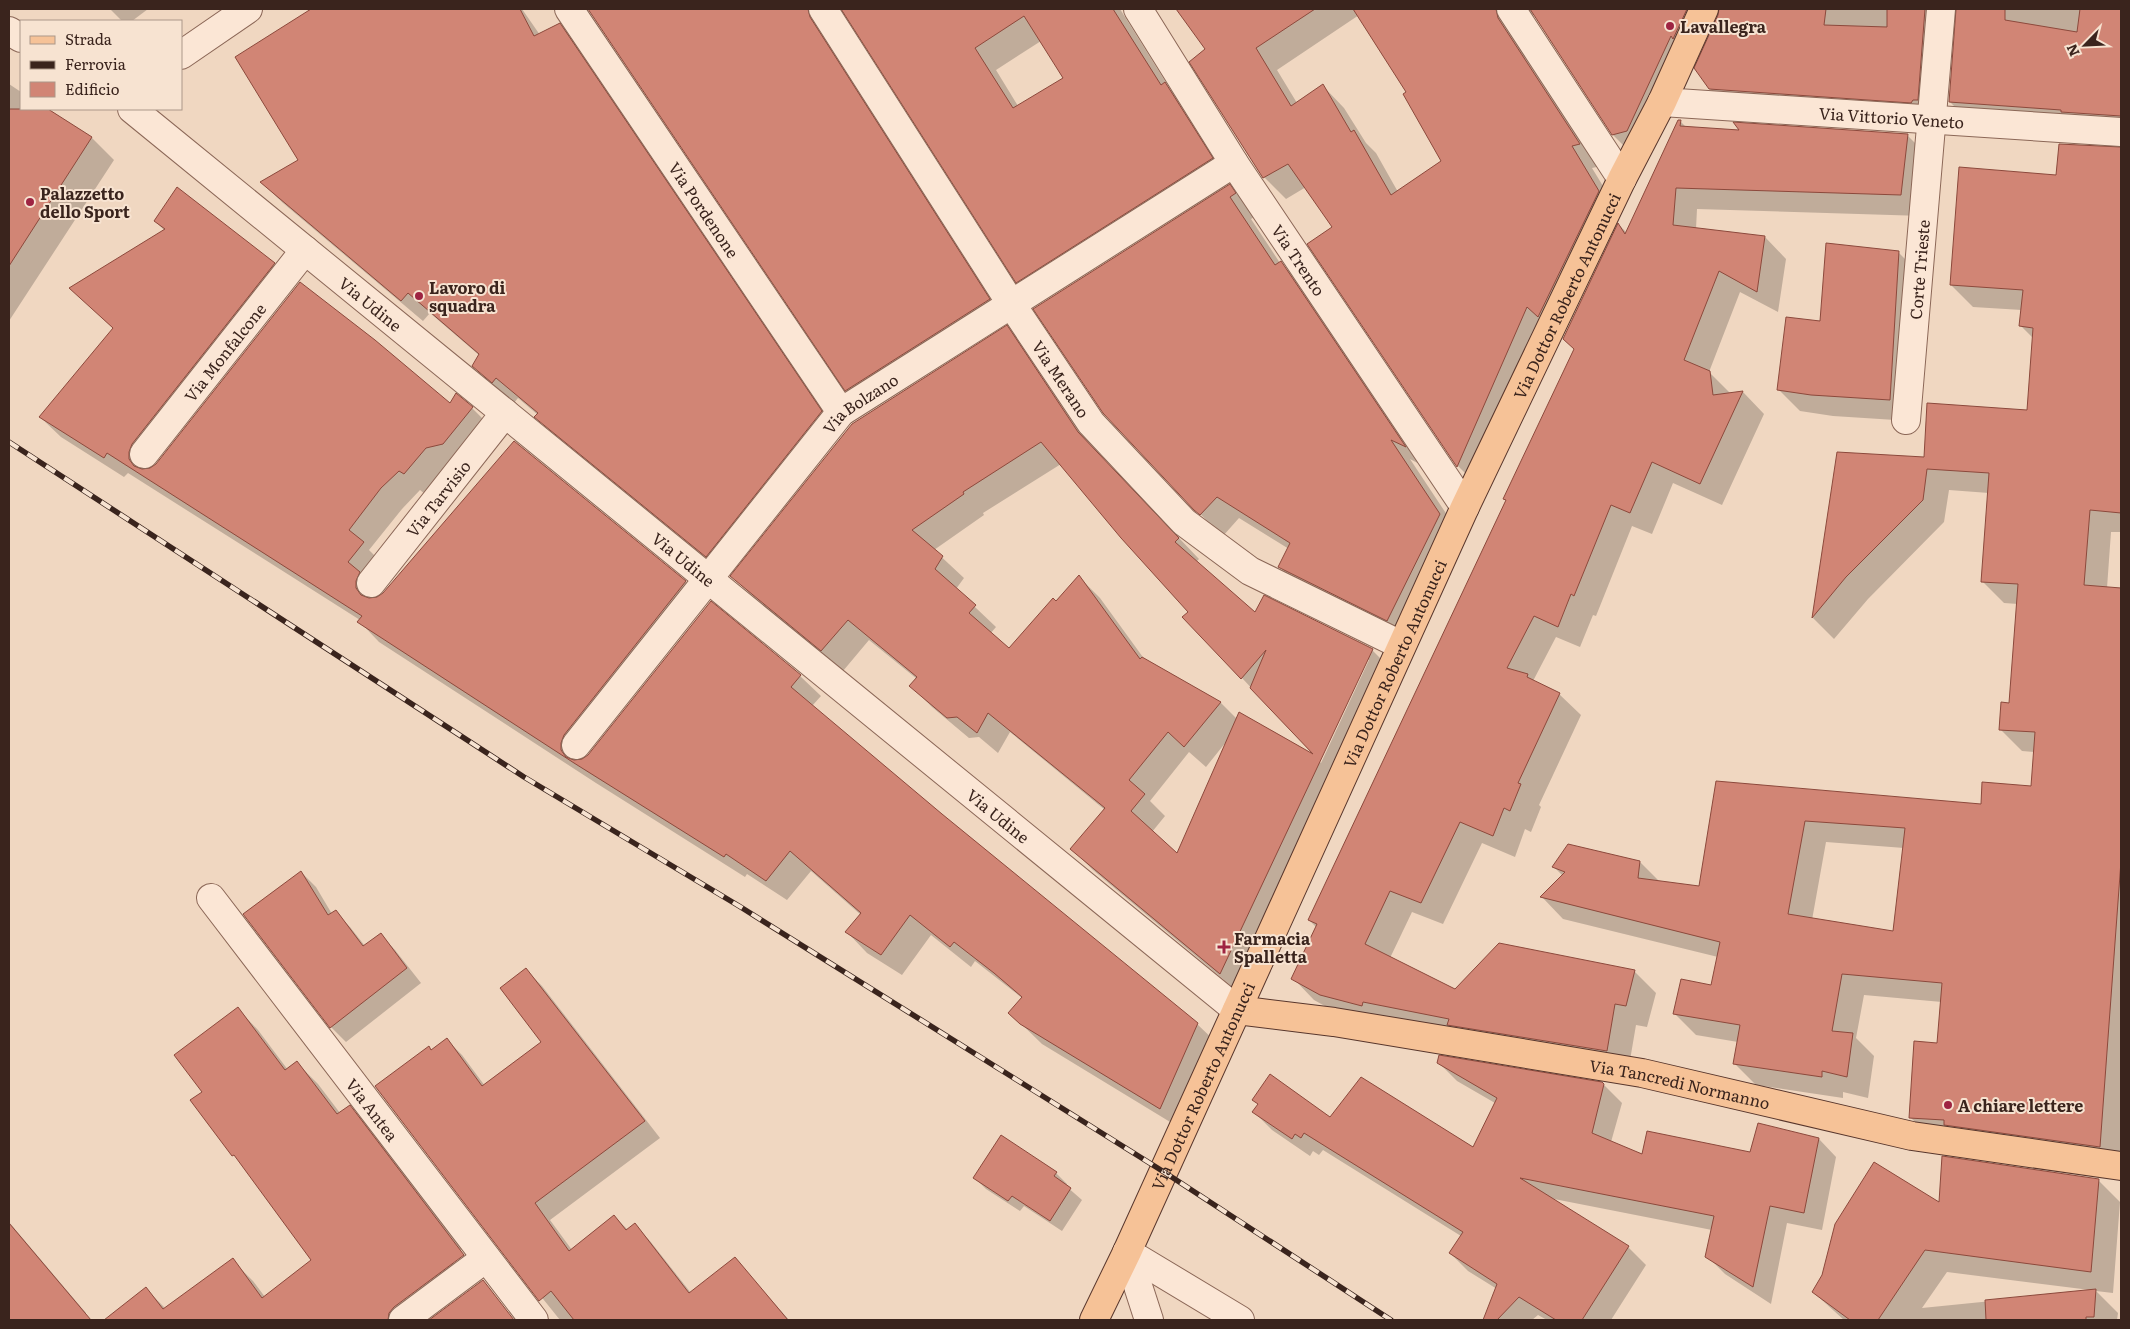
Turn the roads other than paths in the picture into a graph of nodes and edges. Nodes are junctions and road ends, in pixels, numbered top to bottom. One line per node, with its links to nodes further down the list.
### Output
1 (248, 9): 10 (street)
2 (569, 9): 19 (street, Via Pordenone)
3 (823, 9): 18 (street, Via Merano)
4 (1138, 9): 15 (street, Via Trento)
5 (1511, 9): 16 (street)
6 (1704, 9): 11 (main road, Via Dottor Roberto Antonucci)
7 (1941, 9): 13 (street, Corte Trieste)
8 (9, 31): 9 (street)
9 (20, 37)
10 (182, 54)
11 (1662, 102): 13 (street, Via Vittorio Veneto); 16 (main road, Via Dottor Roberto Antonucci)
12 (133, 110): 17 (street, Via Udine)
13 (1932, 119): 14 (street, Via Vittorio Veneto); 21 (street, Corte Trieste)
14 (2121, 132)
15 (1234, 163): 18 (street, Via Bolzano); 23 (street, Via Trento)
16 (1622, 179): 23 (main road, Via Dottor Roberto Antonucci)
17 (305, 250): 20 (street, Via Udine); 22 (street, Via Monfalcone)
18 (1012, 305): 19 (street, Via Bolzano); 26 (street, Via Merano)
19 (841, 412): 24 (street, Via Bolzano)
20 (505, 413): 24 (street, Via Udine); 25 (street, Via Tarvisio)
21 (1906, 420)
22 (144, 454)
23 (1465, 507): 26 (main road, Via Dottor Roberto Antonucci)
24 (708, 579): 27 (street, Via Bolzano); 29 (street, Via Udine)
25 (371, 583)
26 (1401, 645): 29 (main road, Via Dottor Roberto Antonucci)
27 (576, 745)
28 (211, 898): 32 (street, Via Antea)
29 (1237, 1010): 30 (main road, Via Tancredi Normanno); 31 (main road, Via Dottor Roberto Antonucci)
30 (2121, 1166)
31 (1128, 1252): 35 (main road, Via Dottor Roberto Antonucci); 36 (street); 37 (street)
32 (486, 1258): 33 (street); 34 (street, Via Antea)
33 (403, 1320)
34 (534, 1320)
35 (1094, 1320)
36 (1149, 1320)
37 (1240, 1320)

